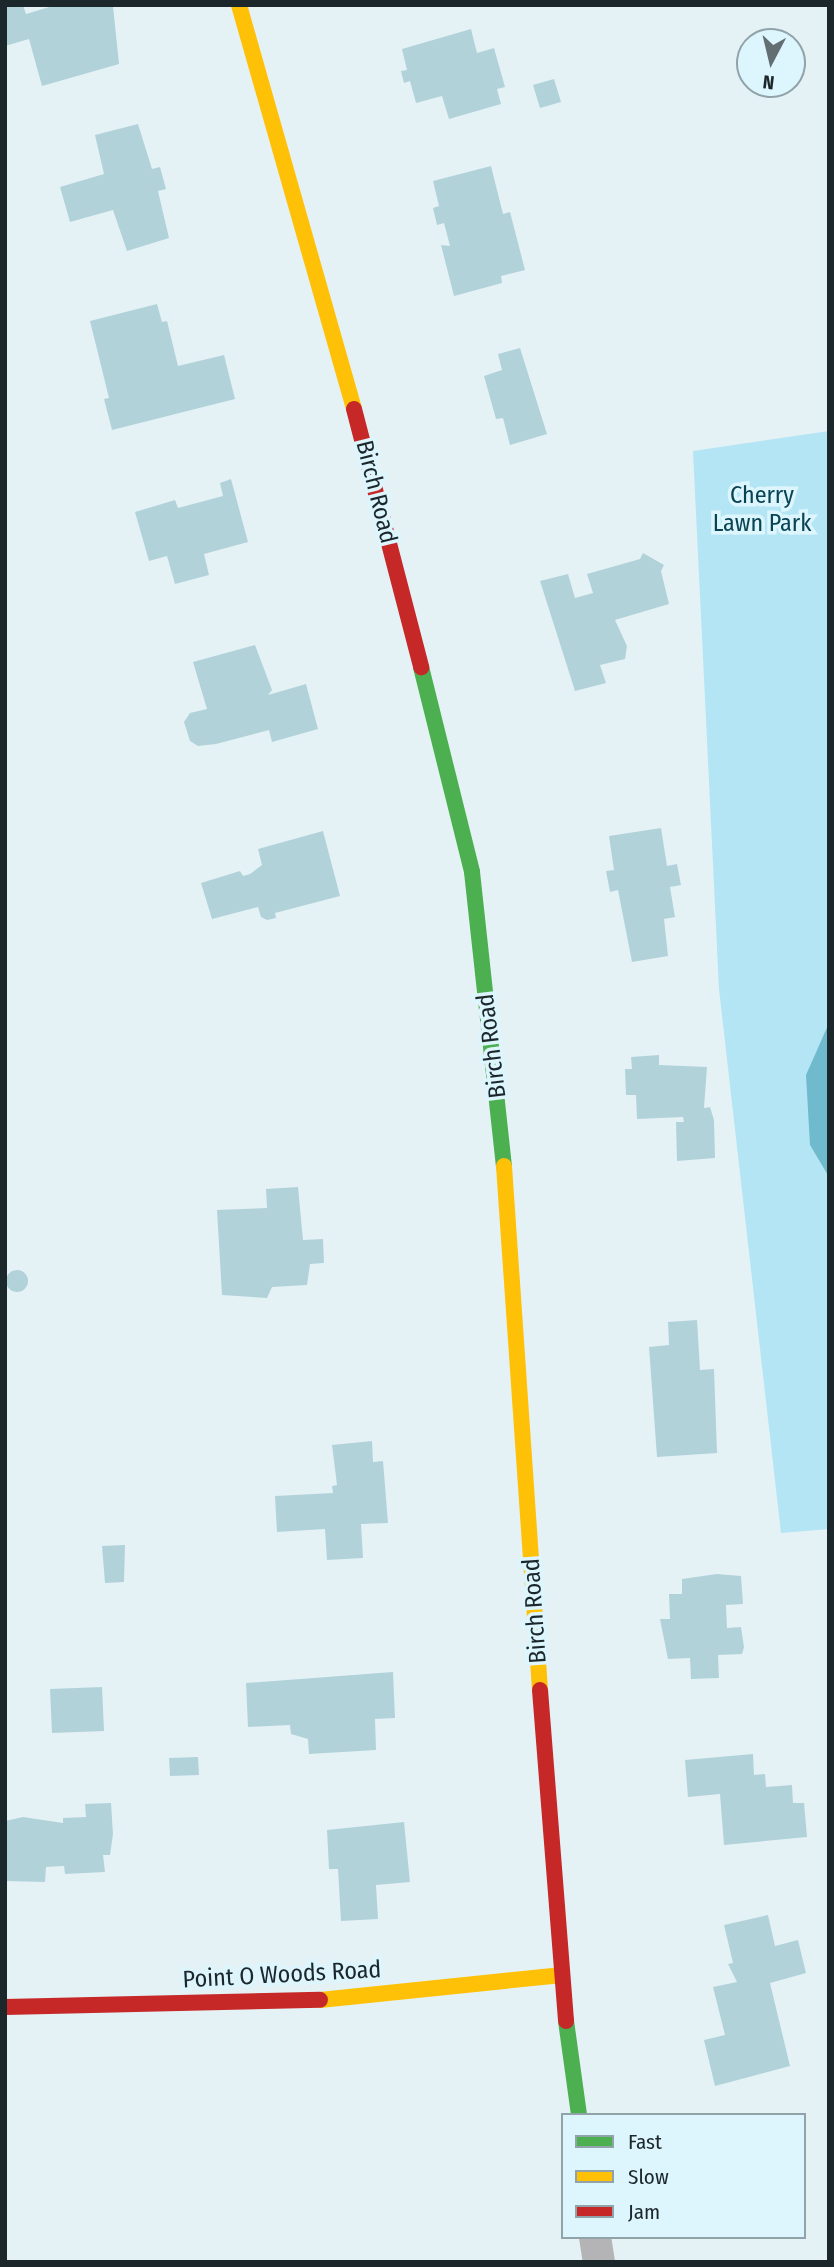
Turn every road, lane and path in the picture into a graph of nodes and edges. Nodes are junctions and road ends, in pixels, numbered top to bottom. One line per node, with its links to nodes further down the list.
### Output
1 (239, 5): 2 (street, Birch Road)
2 (560, 1975): 3 (street, Point O Woods Road); 4 (street, Birch Road)
3 (5, 2007)
4 (579, 2113)
5 (596, 2239): 6 (street)
6 (599, 2262)

